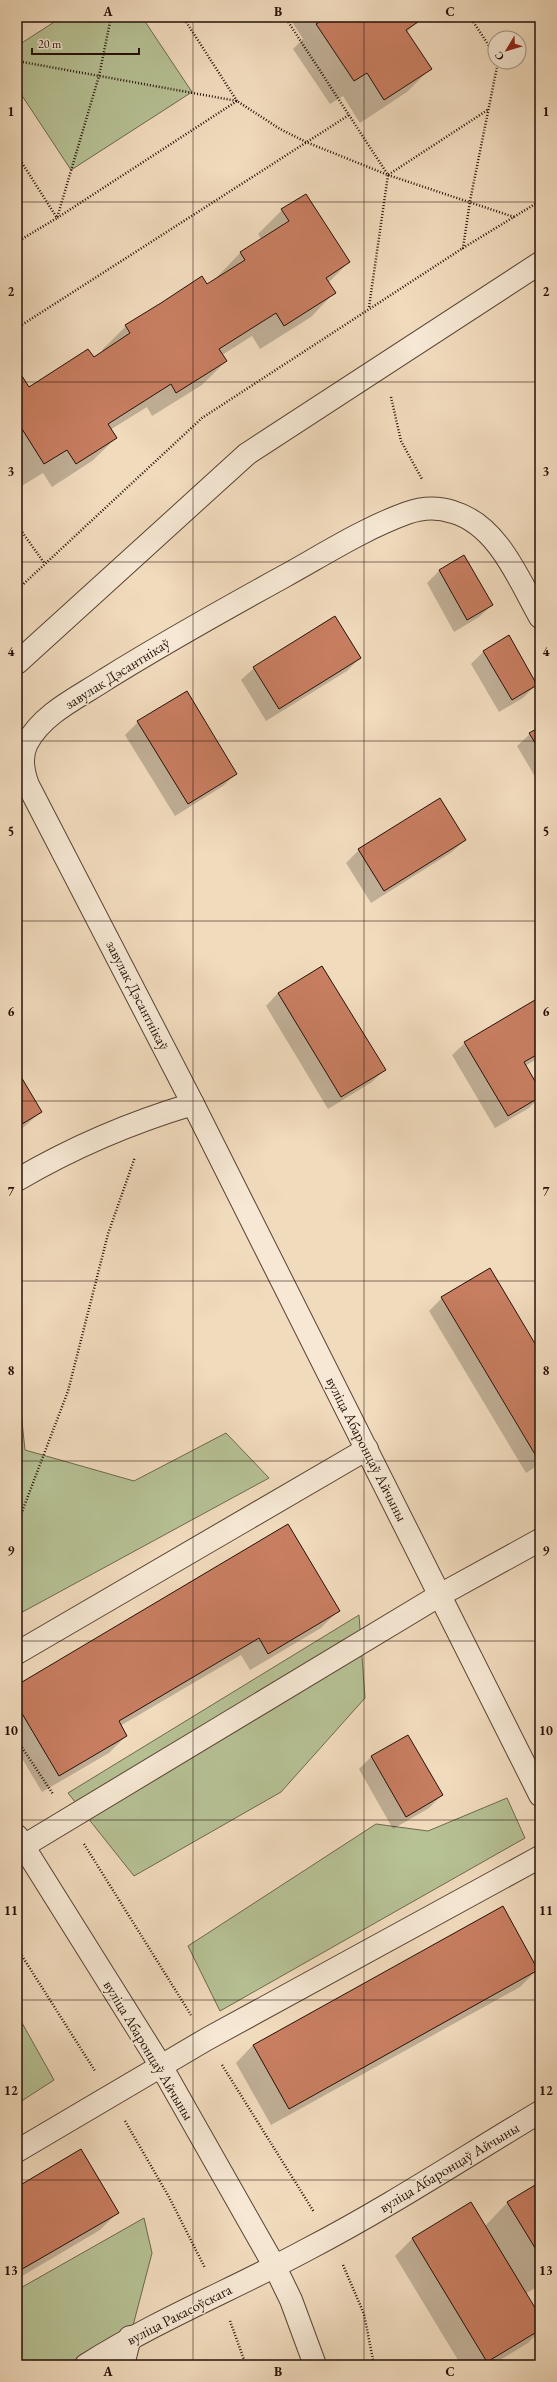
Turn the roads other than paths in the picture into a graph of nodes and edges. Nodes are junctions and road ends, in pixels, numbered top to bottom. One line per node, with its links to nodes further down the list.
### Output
1 (540, 263): 3 (street)
2 (540, 617): 4 (street, завулак Дэсантнікаў)
3 (17, 663)
4 (193, 1104): 5 (street); 6 (street, вуліца Абаронцаў Айчыны)
5 (17, 1180)
6 (367, 1448): 8 (street, вуліца Абаронцаў Айчыны); 9 (street)
7 (540, 1540): 8 (street)
8 (440, 1595): 10 (street, вуліца Абаронцаў Айчыны); 11 (street)
9 (17, 1653)
10 (540, 1795)
11 (19, 1844): 13 (street, вуліца Абаронцаў Айчыны)
12 (540, 1857): 13 (street)
13 (161, 2066): 15 (street); 16 (street, вуліца Абаронцаў Айчыны)
14 (540, 2112): 16 (street, вуліца Абаронцаў Айчыны)
15 (17, 2151)
16 (275, 2267): 17 (street, вуліца Ракасоўскага); 20 (street, вуліца Абаронцаў Айчыны)
17 (130, 2337): 18 (street, вуліца Ракасоўскага); 19 (street)
18 (86, 2365)
19 (123, 2365)
20 (315, 2365)

